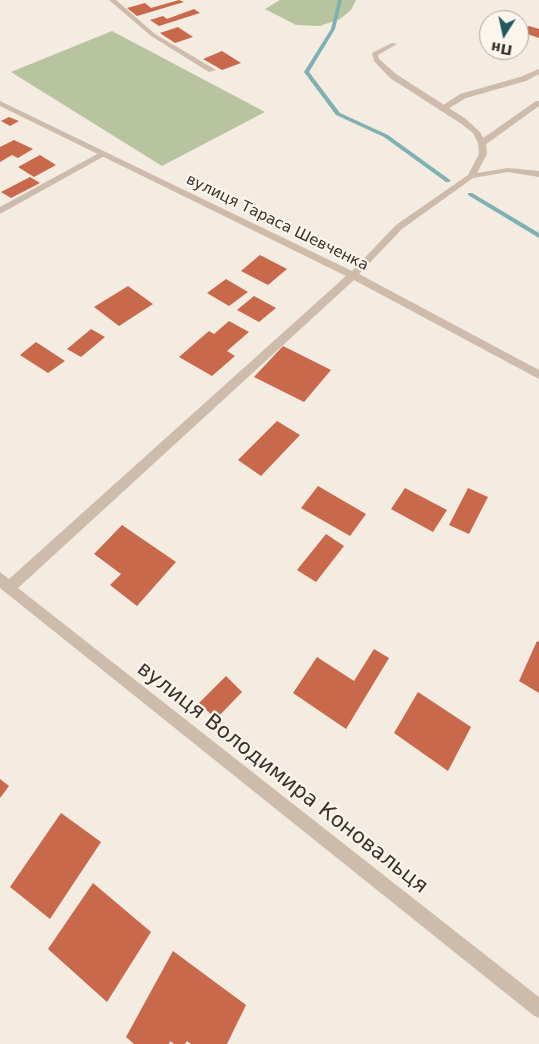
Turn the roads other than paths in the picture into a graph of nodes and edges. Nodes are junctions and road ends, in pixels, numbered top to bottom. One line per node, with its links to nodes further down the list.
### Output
1 (112, 0): 3 (street)
2 (394, 44): 7 (street)
3 (212, 70)
4 (539, 71): 7 (street)
5 (0, 103): 9 (street, вулиця Тараса Шевченка)
6 (539, 103): 8 (street)
7 (443, 108): 8 (street)
8 (482, 143): 11 (street)
9 (104, 154): 12 (street); 13 (street, вулиця Тараса Шевченка)
10 (539, 174): 11 (street)
11 (471, 176): 13 (street)
12 (0, 211)
13 (353, 275): 14 (street, вулиця Тараса Шевченка); 15 (street)
14 (539, 375)
15 (4, 583): 16 (street, вулиця Володимира Коновальця)
16 (539, 1009)

